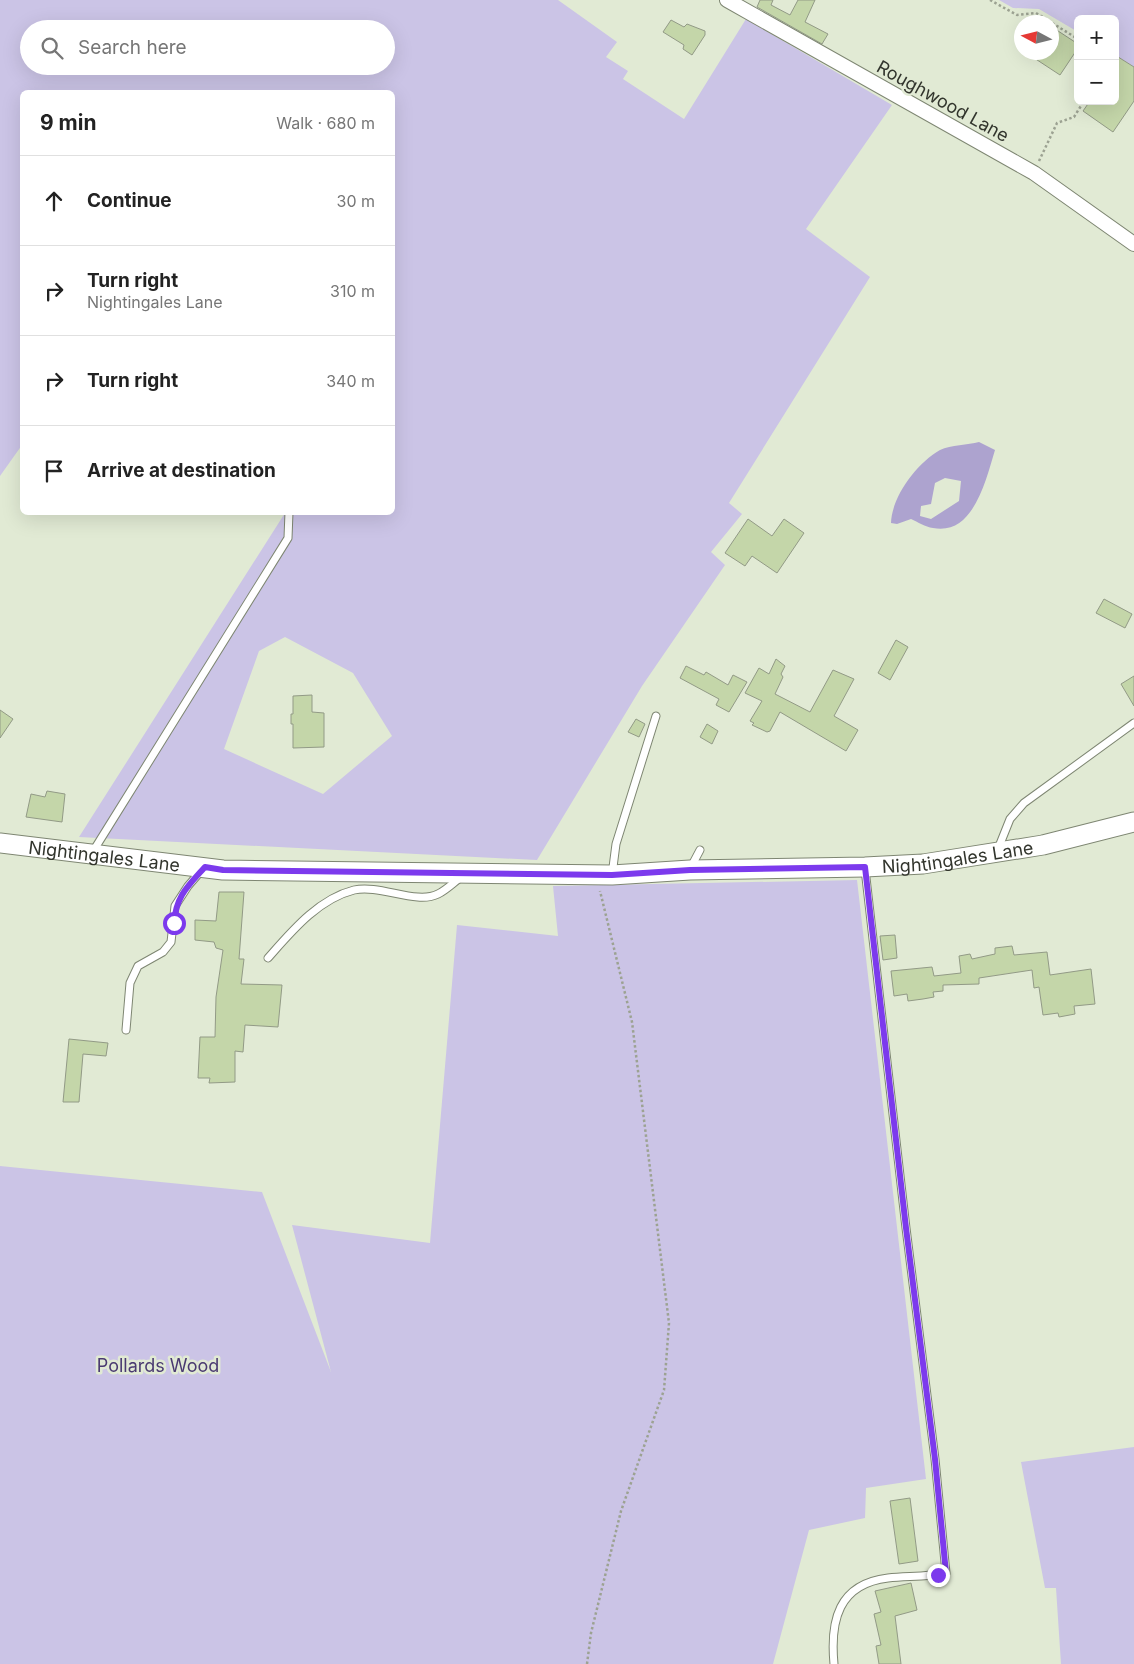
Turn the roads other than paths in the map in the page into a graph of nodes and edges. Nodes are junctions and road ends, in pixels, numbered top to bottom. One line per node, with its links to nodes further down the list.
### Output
1 (727, 0): 2 (street, Roughwood Lane)
2 (1134, 244)
3 (290, 515): 10 (lane)
4 (656, 716): 15 (lane)
5 (1134, 723): 9 (lane)
6 (1134, 822): 9 (main road, Nightingales Lane)
7 (0, 843): 10 (main road, Nightingales Lane)
8 (700, 850): 13 (lane)
9 (997, 852): 12 (main road, Nightingales Lane)
10 (92, 854): 11 (main road, Nightingales Lane)
11 (205, 867): 14 (main road, Nightingales Lane); 17 (lane)
12 (865, 867): 13 (main road, Nightingales Lane); 18 (lane)
13 (690, 870): 15 (main road, Nightingales Lane)
14 (464, 875): 15 (main road, Nightingales Lane); 16 (lane)
15 (605, 880)
16 (268, 958)
17 (126, 1030)
18 (834, 1664)

